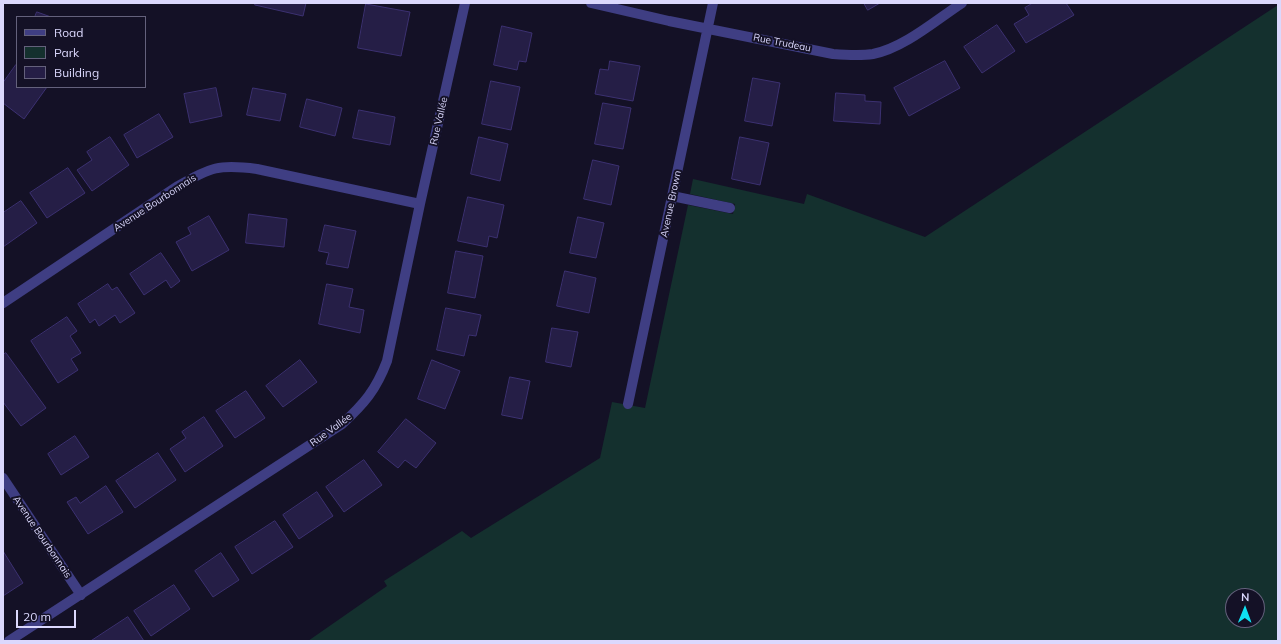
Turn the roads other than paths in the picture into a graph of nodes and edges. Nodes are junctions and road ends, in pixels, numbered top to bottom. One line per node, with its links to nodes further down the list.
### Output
1 (465, 3): 7 (street, Rue Vallée)
2 (591, 3): 5 (street, Rue Trudeau)
3 (713, 3): 5 (street, Avenue Brown)
4 (962, 3): 5 (street, Rue Trudeau)
5 (707, 28): 6 (street, Avenue Brown)
6 (672, 196): 8 (street); 10 (street, Avenue Brown)
7 (420, 204): 9 (street, Avenue Bourbonnais); 12 (street, Rue Vallée)
8 (730, 208)
9 (3, 303)
10 (628, 404)
11 (3, 478): 12 (street, Avenue Bourbonnais)
12 (81, 595): 13 (street, Rue Vallée)
13 (9, 641)

